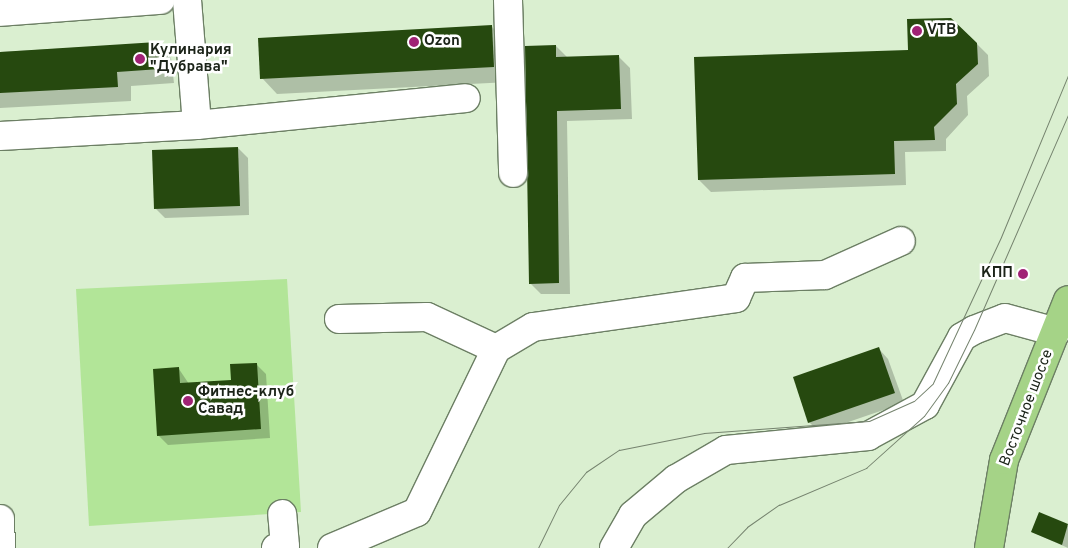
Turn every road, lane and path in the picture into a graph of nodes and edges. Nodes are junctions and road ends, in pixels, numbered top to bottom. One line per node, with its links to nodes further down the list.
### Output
1 (161, 0): 4 (street)
2 (187, 0): 6 (street)
3 (508, 0): 8 (street)
4 (0, 12)
5 (466, 98): 6 (street)
6 (197, 125): 7 (street)
7 (0, 136)
8 (513, 173)
9 (901, 241): 13 (street)
10 (1068, 300): 12 (main road, Восточное шоссе)
11 (339, 319): 13 (street)
12 (1056, 332): 19 (street); 20 (main road, Восточное шоссе)
13 (496, 348): 18 (street)
14 (282, 514): 17 (street)
15 (0, 519): 16 (street)
16 (1, 548)
17 (276, 548)
18 (332, 548)
19 (614, 548)
20 (989, 548)

